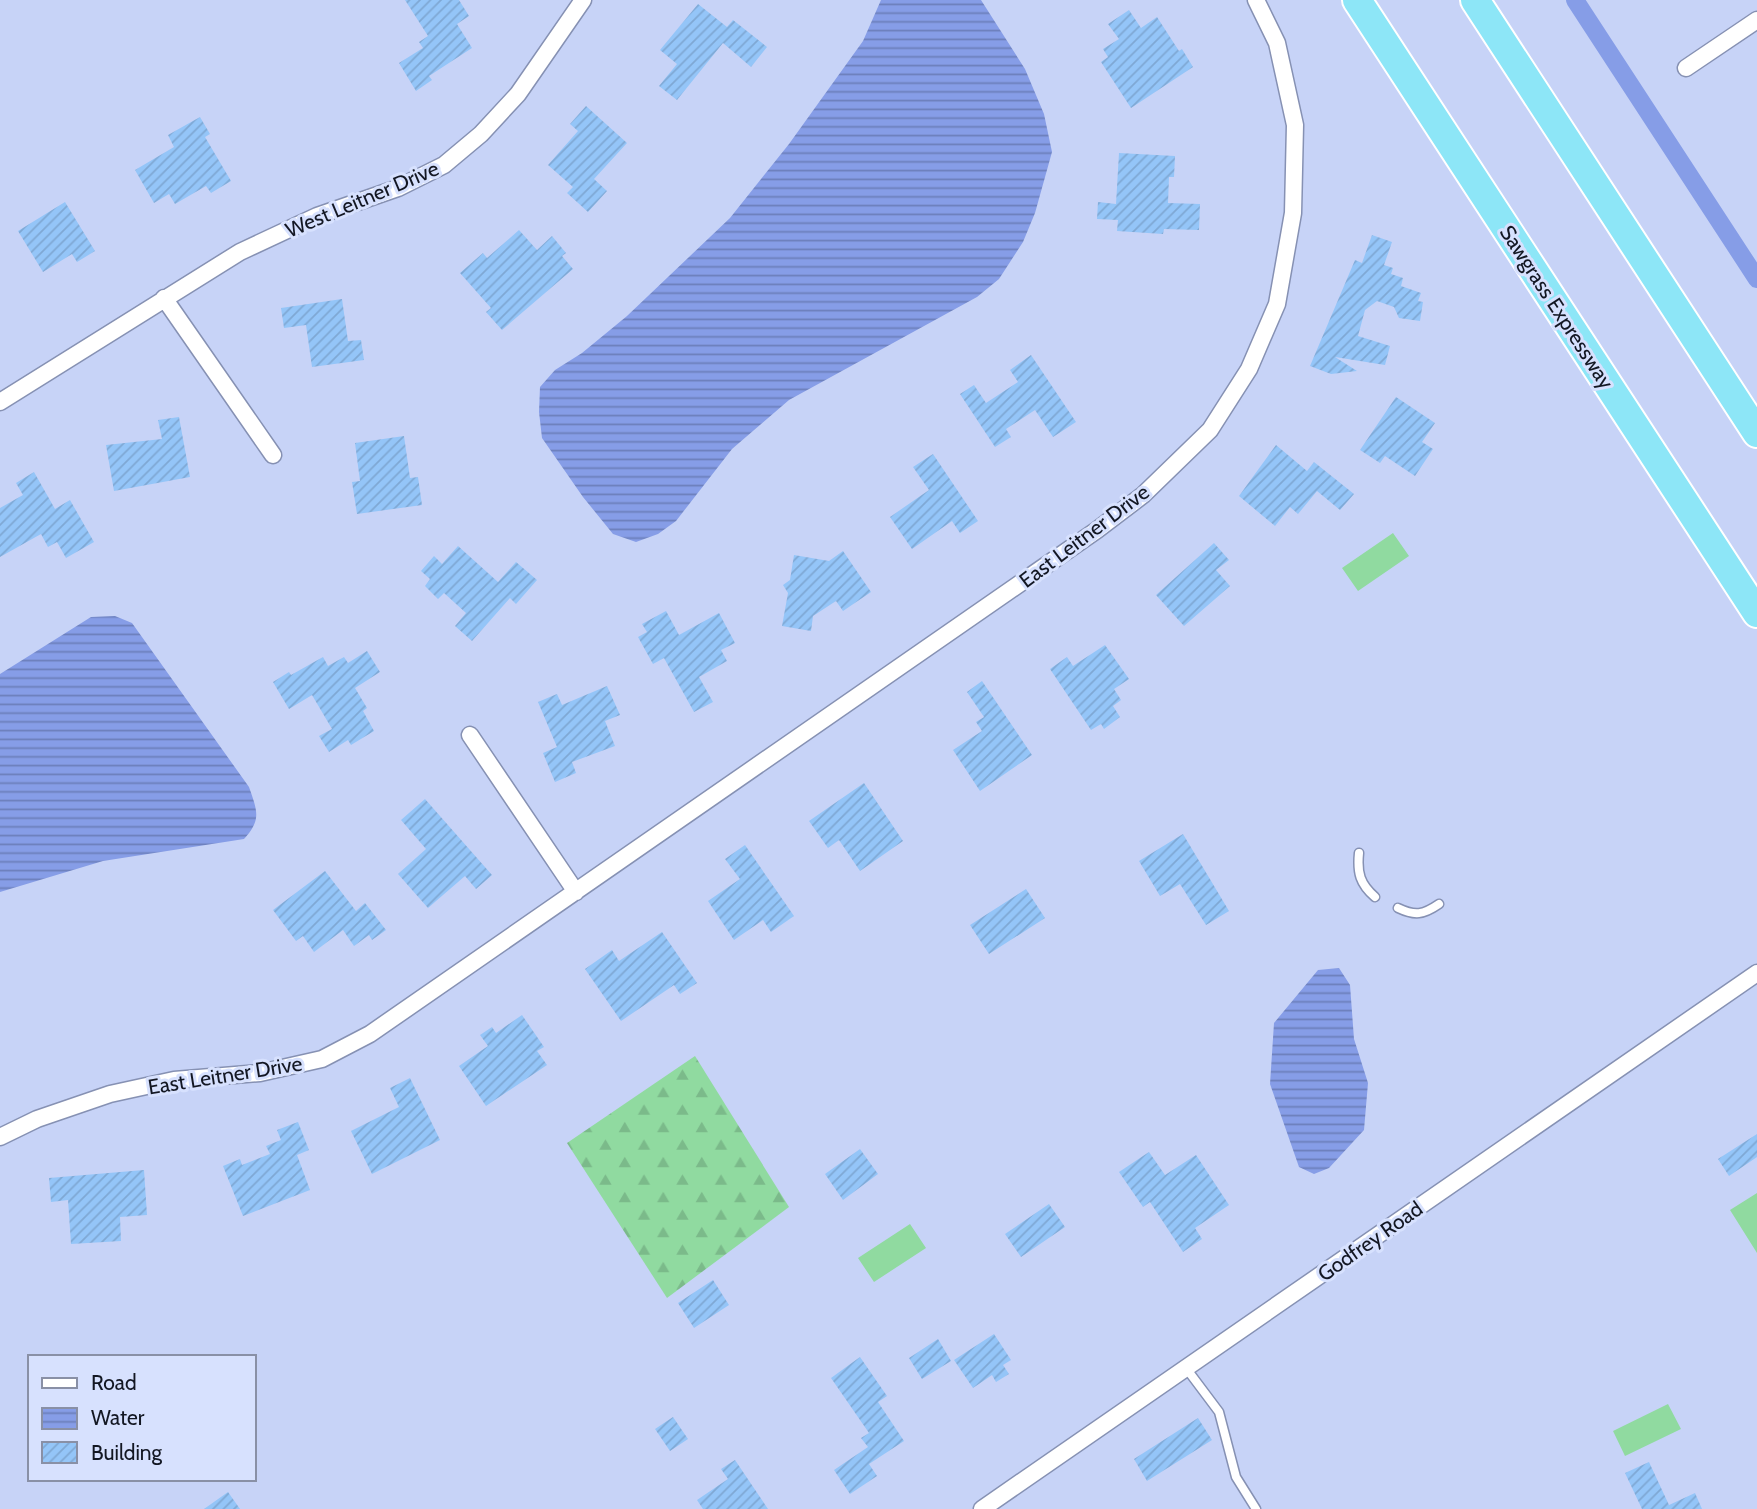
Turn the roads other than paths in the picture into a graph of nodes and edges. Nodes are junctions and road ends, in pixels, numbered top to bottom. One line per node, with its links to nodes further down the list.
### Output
1 (583, 0): 7 (street, West Leitner Drive)
2 (1256, 0): 14 (street, East Leitner Drive)
3 (1357, 0): 11 (highway, Sawgrass Expressway)
4 (1475, 0): 9 (highway)
5 (1757, 20): 6 (street)
6 (1686, 68)
7 (164, 298): 8 (street, West Leitner Drive); 10 (street)
8 (0, 402)
9 (1757, 433)
10 (273, 455)
11 (1757, 613)
12 (470, 735): 14 (street)
13 (1359, 853): 15 (lane)
14 (576, 892): 19 (street, East Leitner Drive)
15 (1375, 897)
16 (1439, 904): 17 (lane)
17 (1398, 908)
18 (1757, 973): 20 (street, Godfrey Road)
19 (0, 1137)
20 (1186, 1368): 21 (street, Godfrey Road); 22 (lane)
21 (982, 1509)
22 (1256, 1509)

